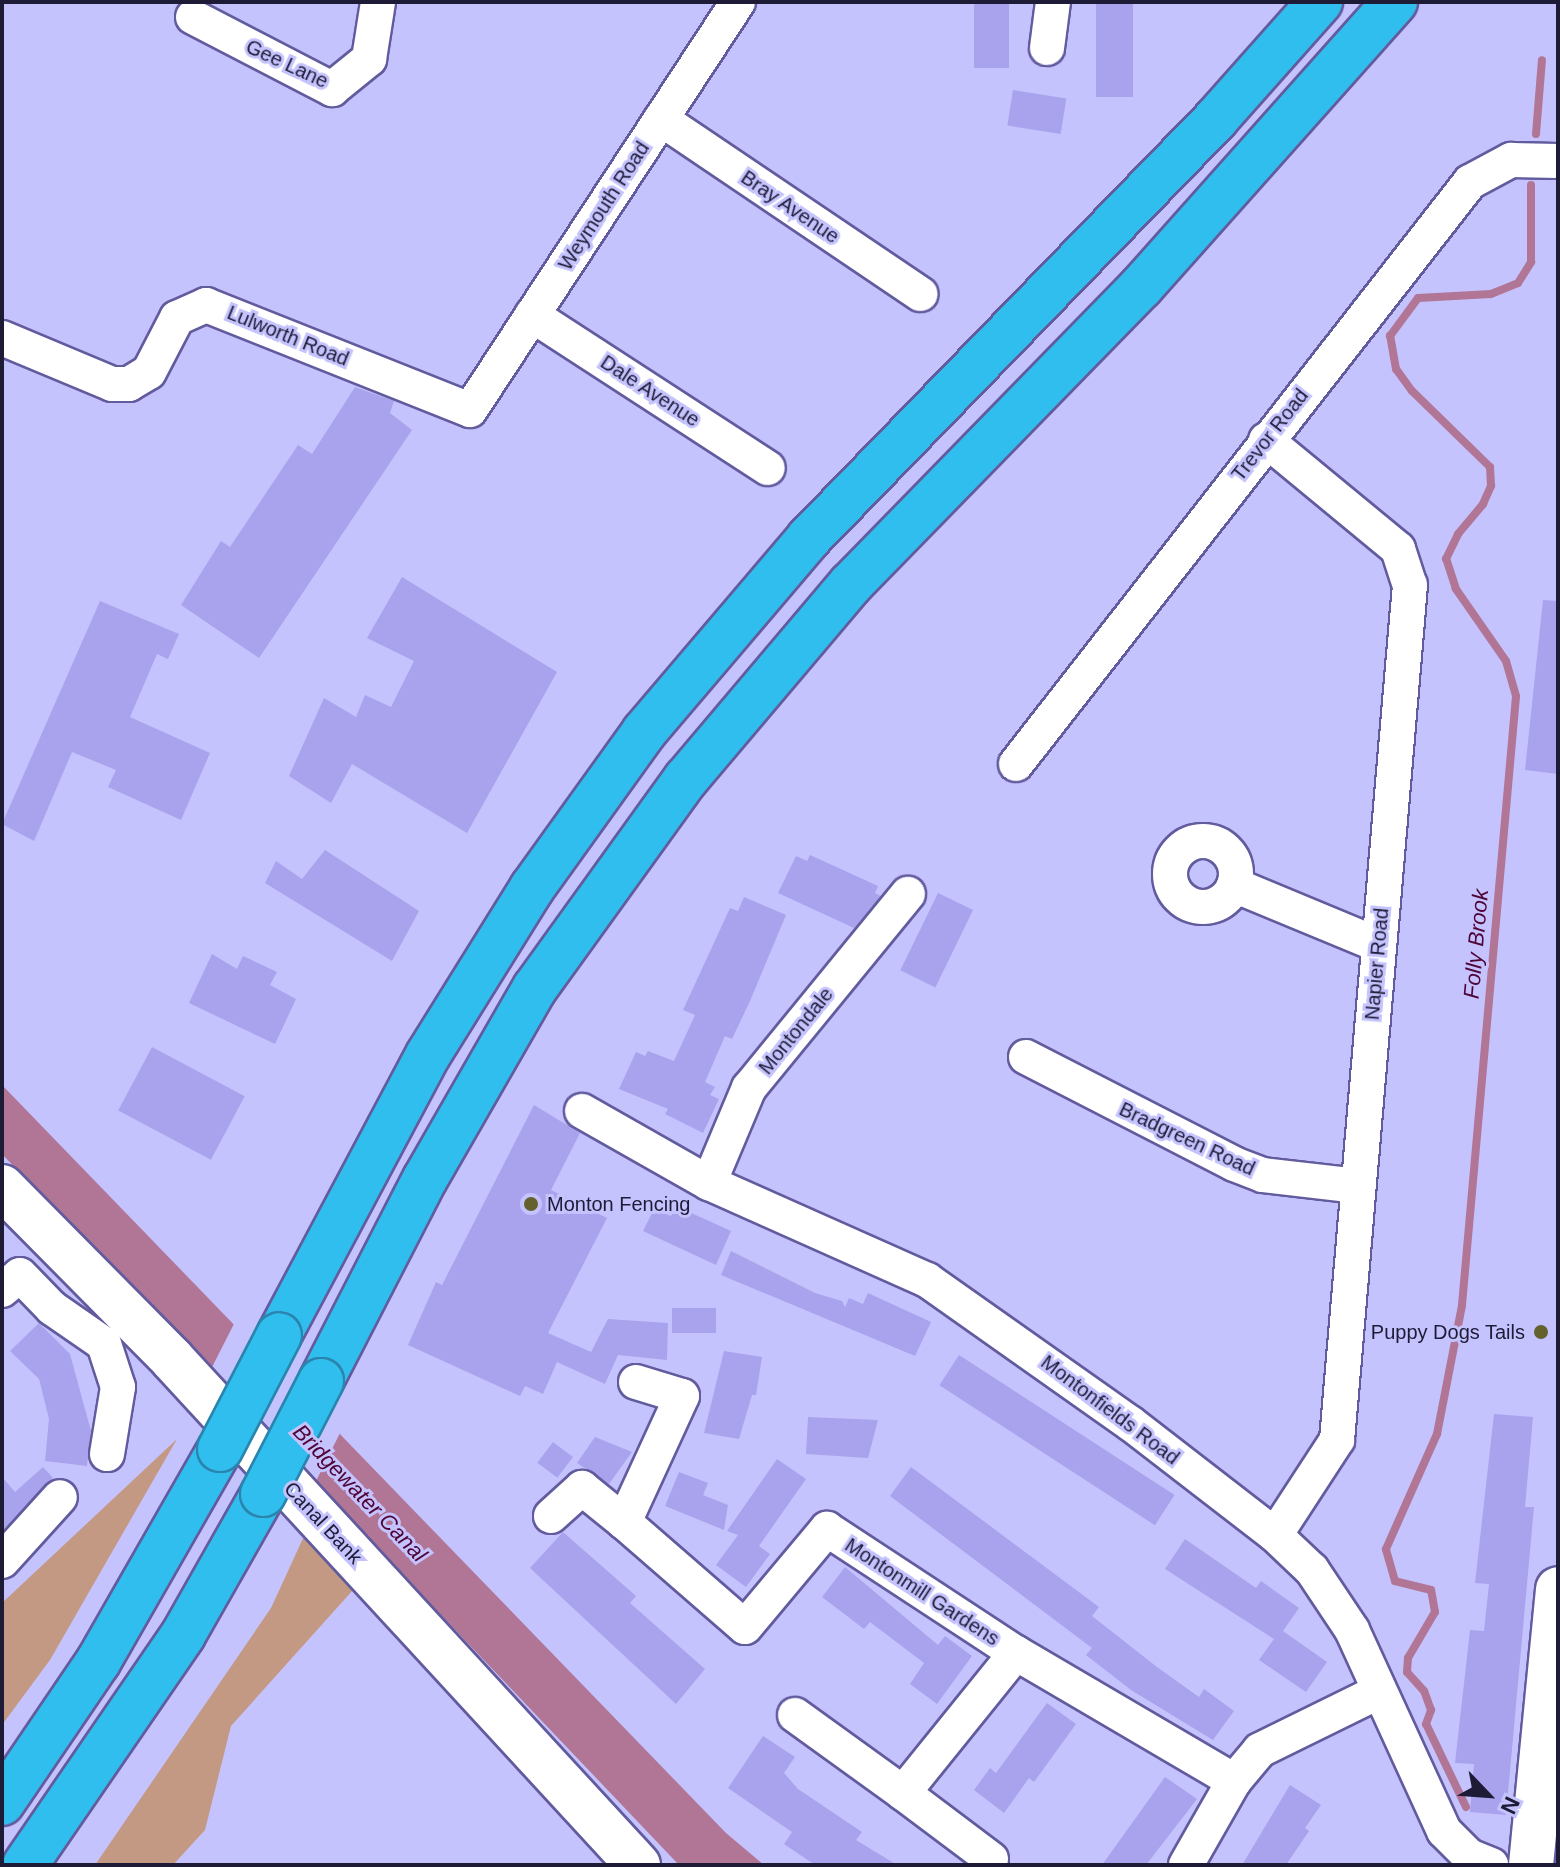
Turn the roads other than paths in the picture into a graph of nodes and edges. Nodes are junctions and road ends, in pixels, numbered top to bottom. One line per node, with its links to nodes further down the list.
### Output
1 (378, 2): 6 (street, Gee Lane)
2 (738, 2): 8 (street, Weymouth Road)
3 (1053, 2): 7 (street)
4 (1320, 2): 39 (highway, bridge)
5 (1395, 2): 41 (highway, bridge)
6 (193, 17)
7 (1047, 48)
8 (661, 119): 10 (street, Bray Avenue); 11 (street, Weymouth Road)
9 (1558, 161): 14 (street, Trevor Road)
10 (920, 294)
11 (532, 315): 13 (street, Weymouth Road); 15 (street, Dale Avenue)
12 (2, 338): 13 (street, Lulworth Road)
13 (470, 410)
14 (1266, 440): 16 (street, Trevor Road); 19 (street, Napier Road)
15 (768, 468)
16 (1016, 764)
17 (1234, 885): 19 (street)
18 (908, 894): 22 (street, Montondale)
19 (1379, 945): 23 (street, Napier Road)
20 (1026, 1057): 23 (street, Bradgreen Road)
21 (582, 1111): 22 (street, Montonfields Road)
22 (709, 1183): 31 (street, Montonfields Road)
23 (1358, 1186): 31 (street, Napier Road)
24 (2, 1187): 42 (main road, Canal Bank)
25 (2, 1290): 27 (street)
26 (636, 1382): 30 (street)
27 (107, 1454)
28 (60, 1497): 32 (street)
29 (551, 1516): 30 (street, Montonmill Gardens)
30 (624, 1522): 34 (street, Montonmill Gardens)
31 (1275, 1535): 35 (street, Montonfields Road)
32 (2, 1561)
33 (1558, 1589): 45 (main road)
34 (1016, 1653): 37 (street, Montonmill Gardens); 38 (street, Montonmill Gardens)
35 (1378, 1692): 37 (street); 44 (street, Montonfields Road)
36 (795, 1715): 38 (street)
37 (1234, 1781): 43 (street)
38 (903, 1793): 40 (street)
39 (2, 1803)
40 (991, 1859)
41 (25, 1865)
42 (638, 1865)
43 (1186, 1865)
44 (1491, 1865)
45 (1531, 1865)

